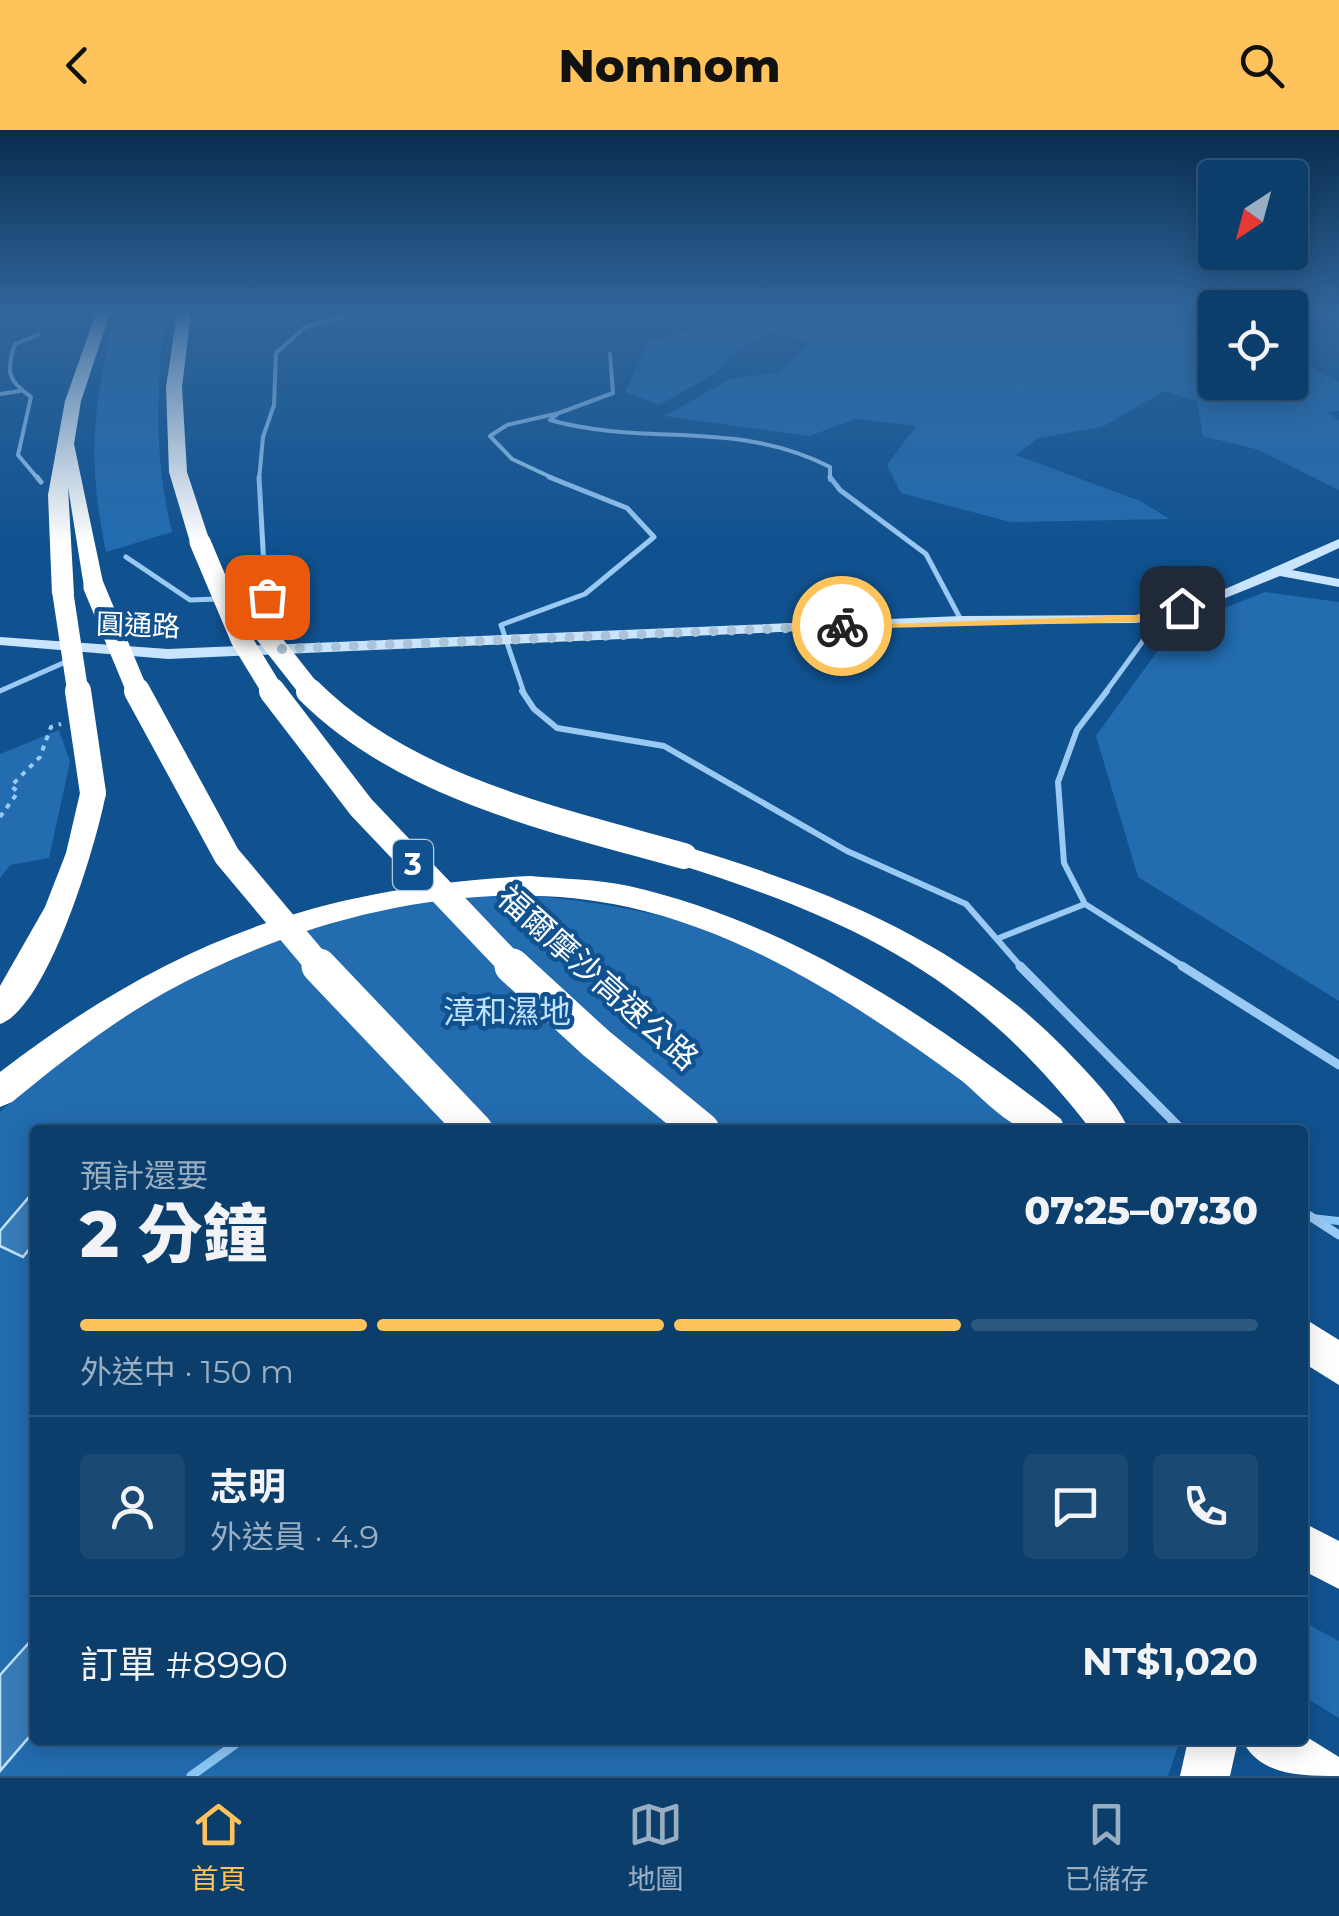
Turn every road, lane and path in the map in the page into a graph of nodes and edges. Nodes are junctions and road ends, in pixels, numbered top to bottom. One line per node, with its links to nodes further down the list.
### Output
1 (78, 390): 8 (highway)
2 (174, 390): 10 (highway, 福爾摩沙高速公路 / 3)
3 (273, 390): 21 (lane)
4 (613, 390): 7 (lane)
5 (21, 391): 6 (lane); 9 (lane)
6 (0, 394)
7 (559, 413): 17 (lane); 18 (lane)
8 (67, 436): 27 (highway, bridge); 30 (highway, bridge)
9 (42, 482)
10 (200, 542): 31 (highway, 福爾摩沙高速公路 / 3, bridge); 33 (highway, bridge)
11 (1339, 543): 13 (street, 圓通路)
12 (126, 557): 15 (lane)
13 (1278, 572): 14 (street); 16 (street, 圓通路)
14 (1339, 583)
15 (248, 598)
16 (1162, 616): 17 (street, 圓通路); 25 (lane)
17 (961, 620): 18 (street, 圓通路)
18 (505, 642): 21 (street, 圓通路); 26 (lane)
19 (3, 643): 20 (street, 圓通路)
20 (86, 648): 21 (street, 圓通路); 22 (lane)
21 (282, 649)
22 (0, 691)
23 (68, 722): 24 (path)
24 (0, 818)
25 (1085, 904): 26 (lane); 28 (lane)
26 (999, 938): 34 (lane)
27 (0, 1011)
28 (1339, 1065)
29 (0, 1092): 32 (highway)
30 (470, 1125)
31 (696, 1125)
32 (1043, 1125)
33 (1108, 1125)
34 (1177, 1125)
35 (1308, 1216): 36 (lane)
36 (1339, 1234)
37 (1308, 1548): 38 (highway)
38 (1339, 1566)
39 (1212, 1745): 41 (highway)
40 (1275, 1745): 42 (highway)
41 (1205, 1776)
42 (1323, 1776)

